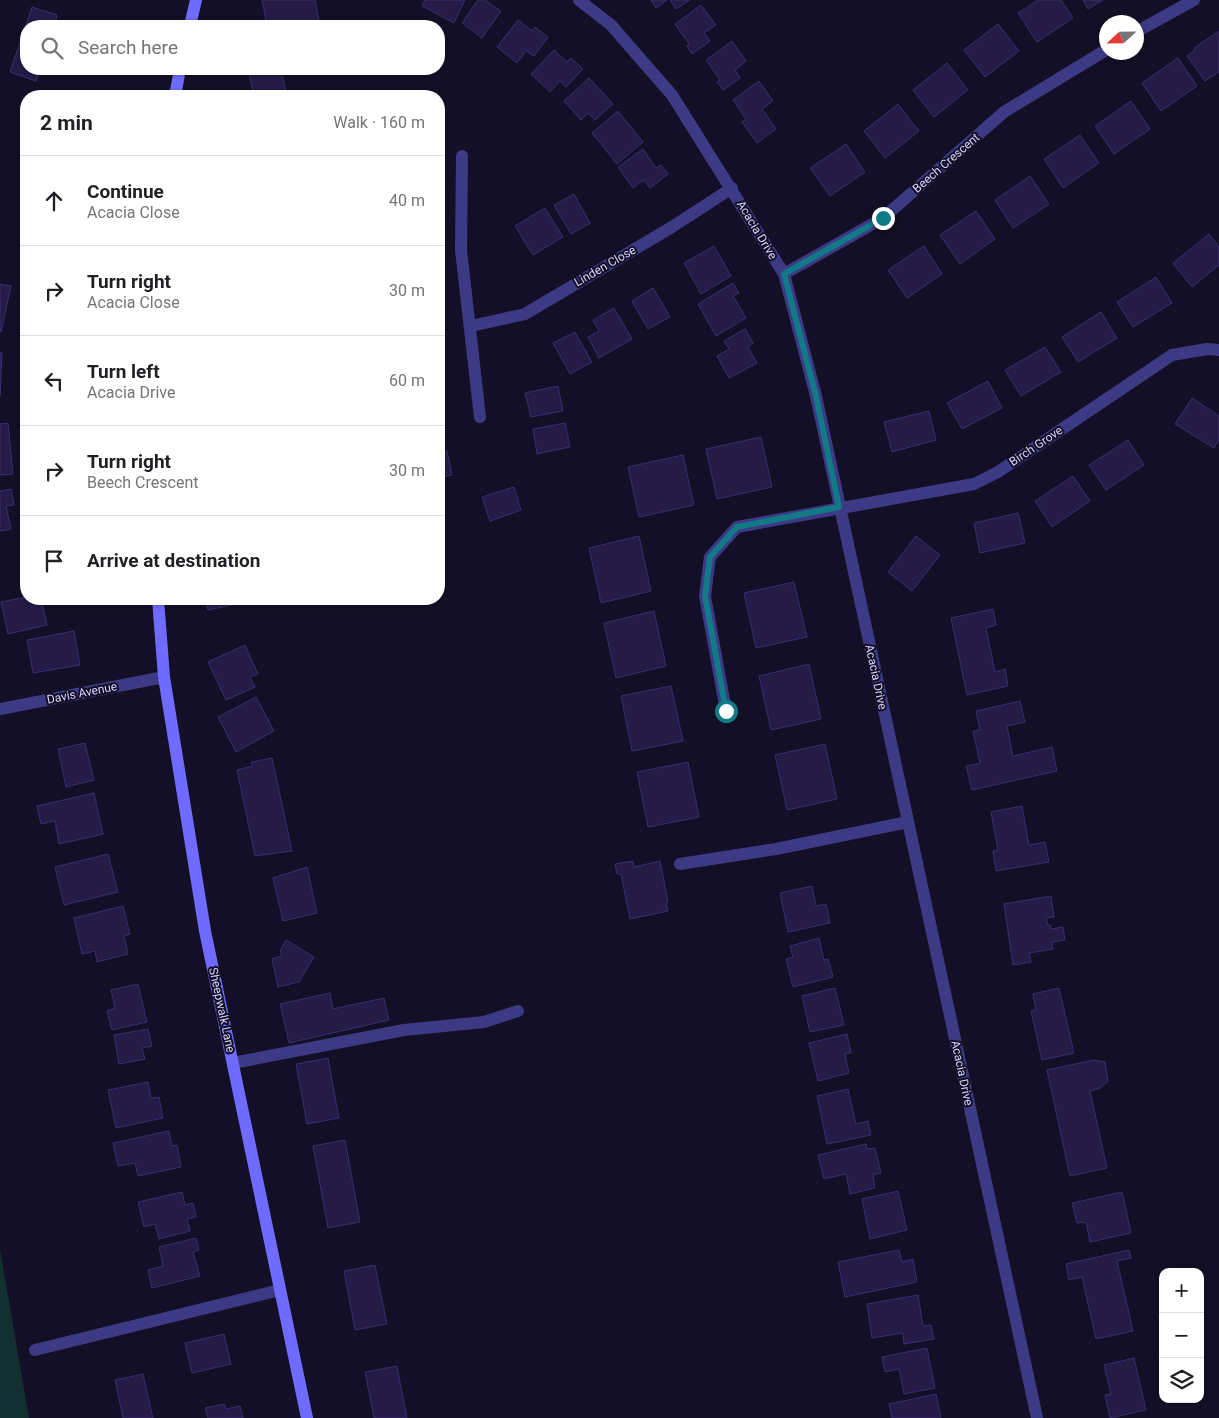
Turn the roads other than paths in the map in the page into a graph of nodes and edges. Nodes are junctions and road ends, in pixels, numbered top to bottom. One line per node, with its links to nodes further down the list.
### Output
1 (196, 0): 4 (main road)
2 (579, 0): 10 (street, Acacia Drive)
3 (1194, 0): 5 (street)
4 (191, 20)
5 (1144, 28)
6 (1099, 54): 11 (street, Beech Crescent)
7 (179, 75): 8 (main road)
8 (176, 90)
9 (462, 156): 12 (street)
10 (732, 188): 11 (street, Acacia Drive); 12 (street, Linden Close)
11 (784, 274): 15 (street, Acacia Drive)
12 (471, 326): 14 (street)
13 (1219, 350): 15 (street, Birch Grove)
14 (480, 417)
15 (839, 507): 19 (street, Birch Grove); 20 (street, Acacia Drive)
16 (158, 605): 17 (main road, Sheepwalk Lane)
17 (164, 677): 18 (street, Davis Avenue); 23 (main road, Sheepwalk Lane)
18 (0, 709)
19 (726, 711)
20 (908, 822): 21 (street); 27 (street, Acacia Drive)
21 (680, 864)
22 (518, 1012): 23 (street)
23 (233, 1063): 24 (main road, Sheepwalk Lane)
24 (280, 1290): 25 (street); 26 (main road, Sheepwalk Lane)
25 (35, 1350)
26 (307, 1418)
27 (1037, 1418)

